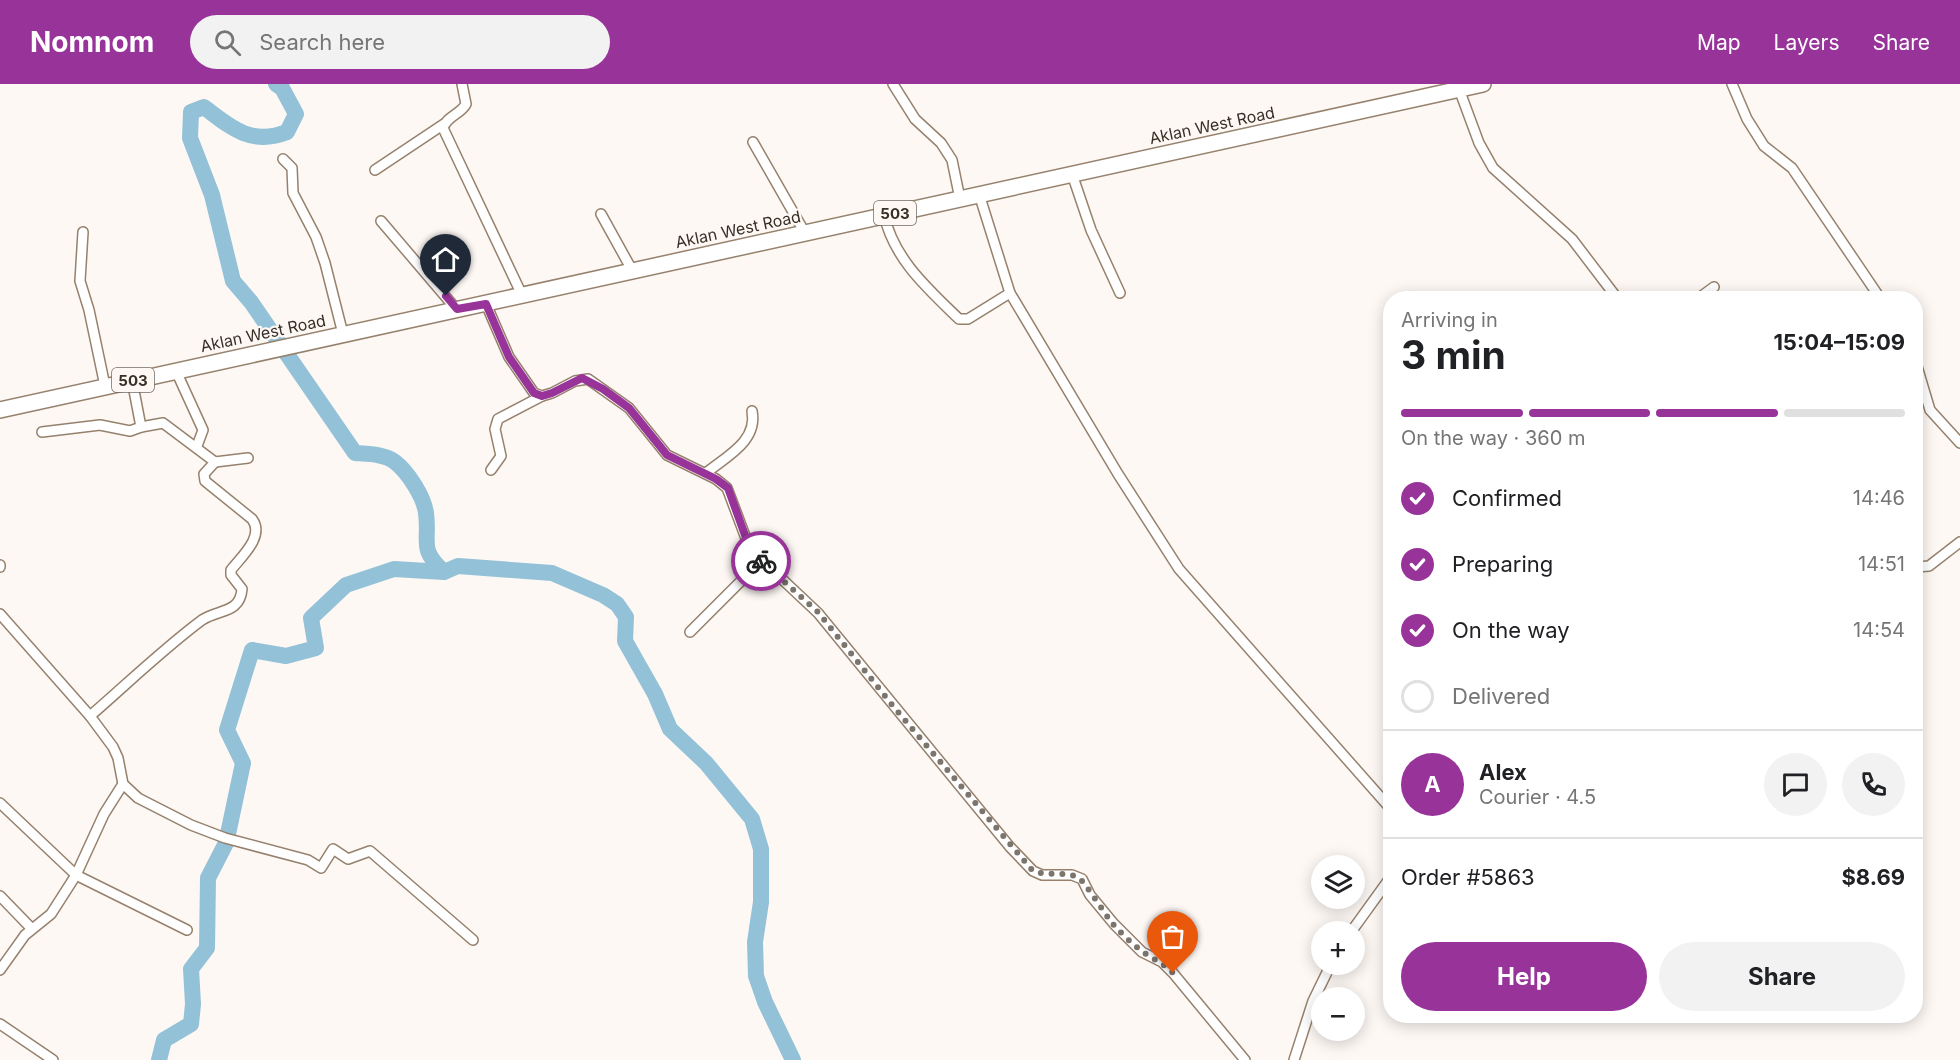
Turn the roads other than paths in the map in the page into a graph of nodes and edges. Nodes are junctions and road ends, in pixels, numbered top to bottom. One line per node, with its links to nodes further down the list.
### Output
1 (462, 84): 6 (street)
2 (892, 84): 12 (street)
3 (1483, 84): 5 (main road, Aklan West Road / 503)
4 (1732, 84): 22 (street)
5 (1458, 89): 10 (main road, Aklan West Road / 503); 20 (street)
6 (444, 124): 9 (street); 25 (street)
7 (753, 141): 17 (street)
8 (283, 159): 28 (street)
9 (375, 170)
10 (1072, 174): 11 (main road, Aklan West Road / 503); 24 (street)
11 (979, 194): 12 (main road, Aklan West Road / 503); 23 (street)
12 (960, 199): 14 (main road, Aklan West Road / 503)
13 (601, 214): 18 (street)
14 (884, 215): 17 (main road, Aklan West Road / 503); 23 (street)
15 (381, 221): 27 (street)
16 (83, 232): 31 (street)
17 (805, 233): 18 (main road, Aklan West Road / 503)
18 (632, 270): 25 (main road, Aklan West Road / 503)
19 (1713, 287): 21 (street)
20 (1612, 291)
21 (1708, 291)
22 (1875, 291)
23 (1011, 293): 51 (street)
24 (1120, 293)
25 (522, 295): 26 (main road, Aklan West Road / 503)
26 (486, 304): 27 (main road, Aklan West Road / 503); 33 (street)
27 (457, 309): 28 (main road, Aklan West Road / 503)
28 (343, 334): 29 (main road, Aklan West Road / 503)
29 (176, 371): 30 (main road, Aklan West Road / 503); 39 (street)
30 (132, 380): 31 (main road, Aklan West Road / 503); 36 (street)
31 (105, 386): 34 (main road, Aklan West Road / 503)
32 (1923, 391): 38 (street)
33 (542, 396): 42 (street); 43 (street)
34 (0, 410)
35 (752, 411): 43 (street)
36 (141, 427): 37 (street); 39 (street)
37 (42, 432)
38 (1960, 443)
39 (197, 446): 41 (street)
40 (248, 458): 41 (street)
41 (216, 462): 49 (street)
42 (491, 470)
43 (706, 473): 45 (street)
44 (1960, 542): 46 (street)
45 (761, 561): 48 (street); 64 (street)
46 (1923, 566)
47 (0, 614): 49 (street)
48 (690, 632)
49 (90, 716): 50 (street)
50 (123, 784): 53 (street); 59 (street)
51 (1383, 800)
52 (0, 802): 53 (street)
53 (76, 875): 57 (street); 58 (street)
54 (1383, 888): 56 (street)
55 (0, 896): 57 (street)
56 (1359, 921)
57 (32, 929): 60 (street)
58 (188, 930)
59 (473, 940)
60 (0, 970)
61 (1326, 975): 65 (street)
62 (0, 1024): 63 (street)
63 (53, 1060)
64 (1245, 1060)
65 (1294, 1060)

